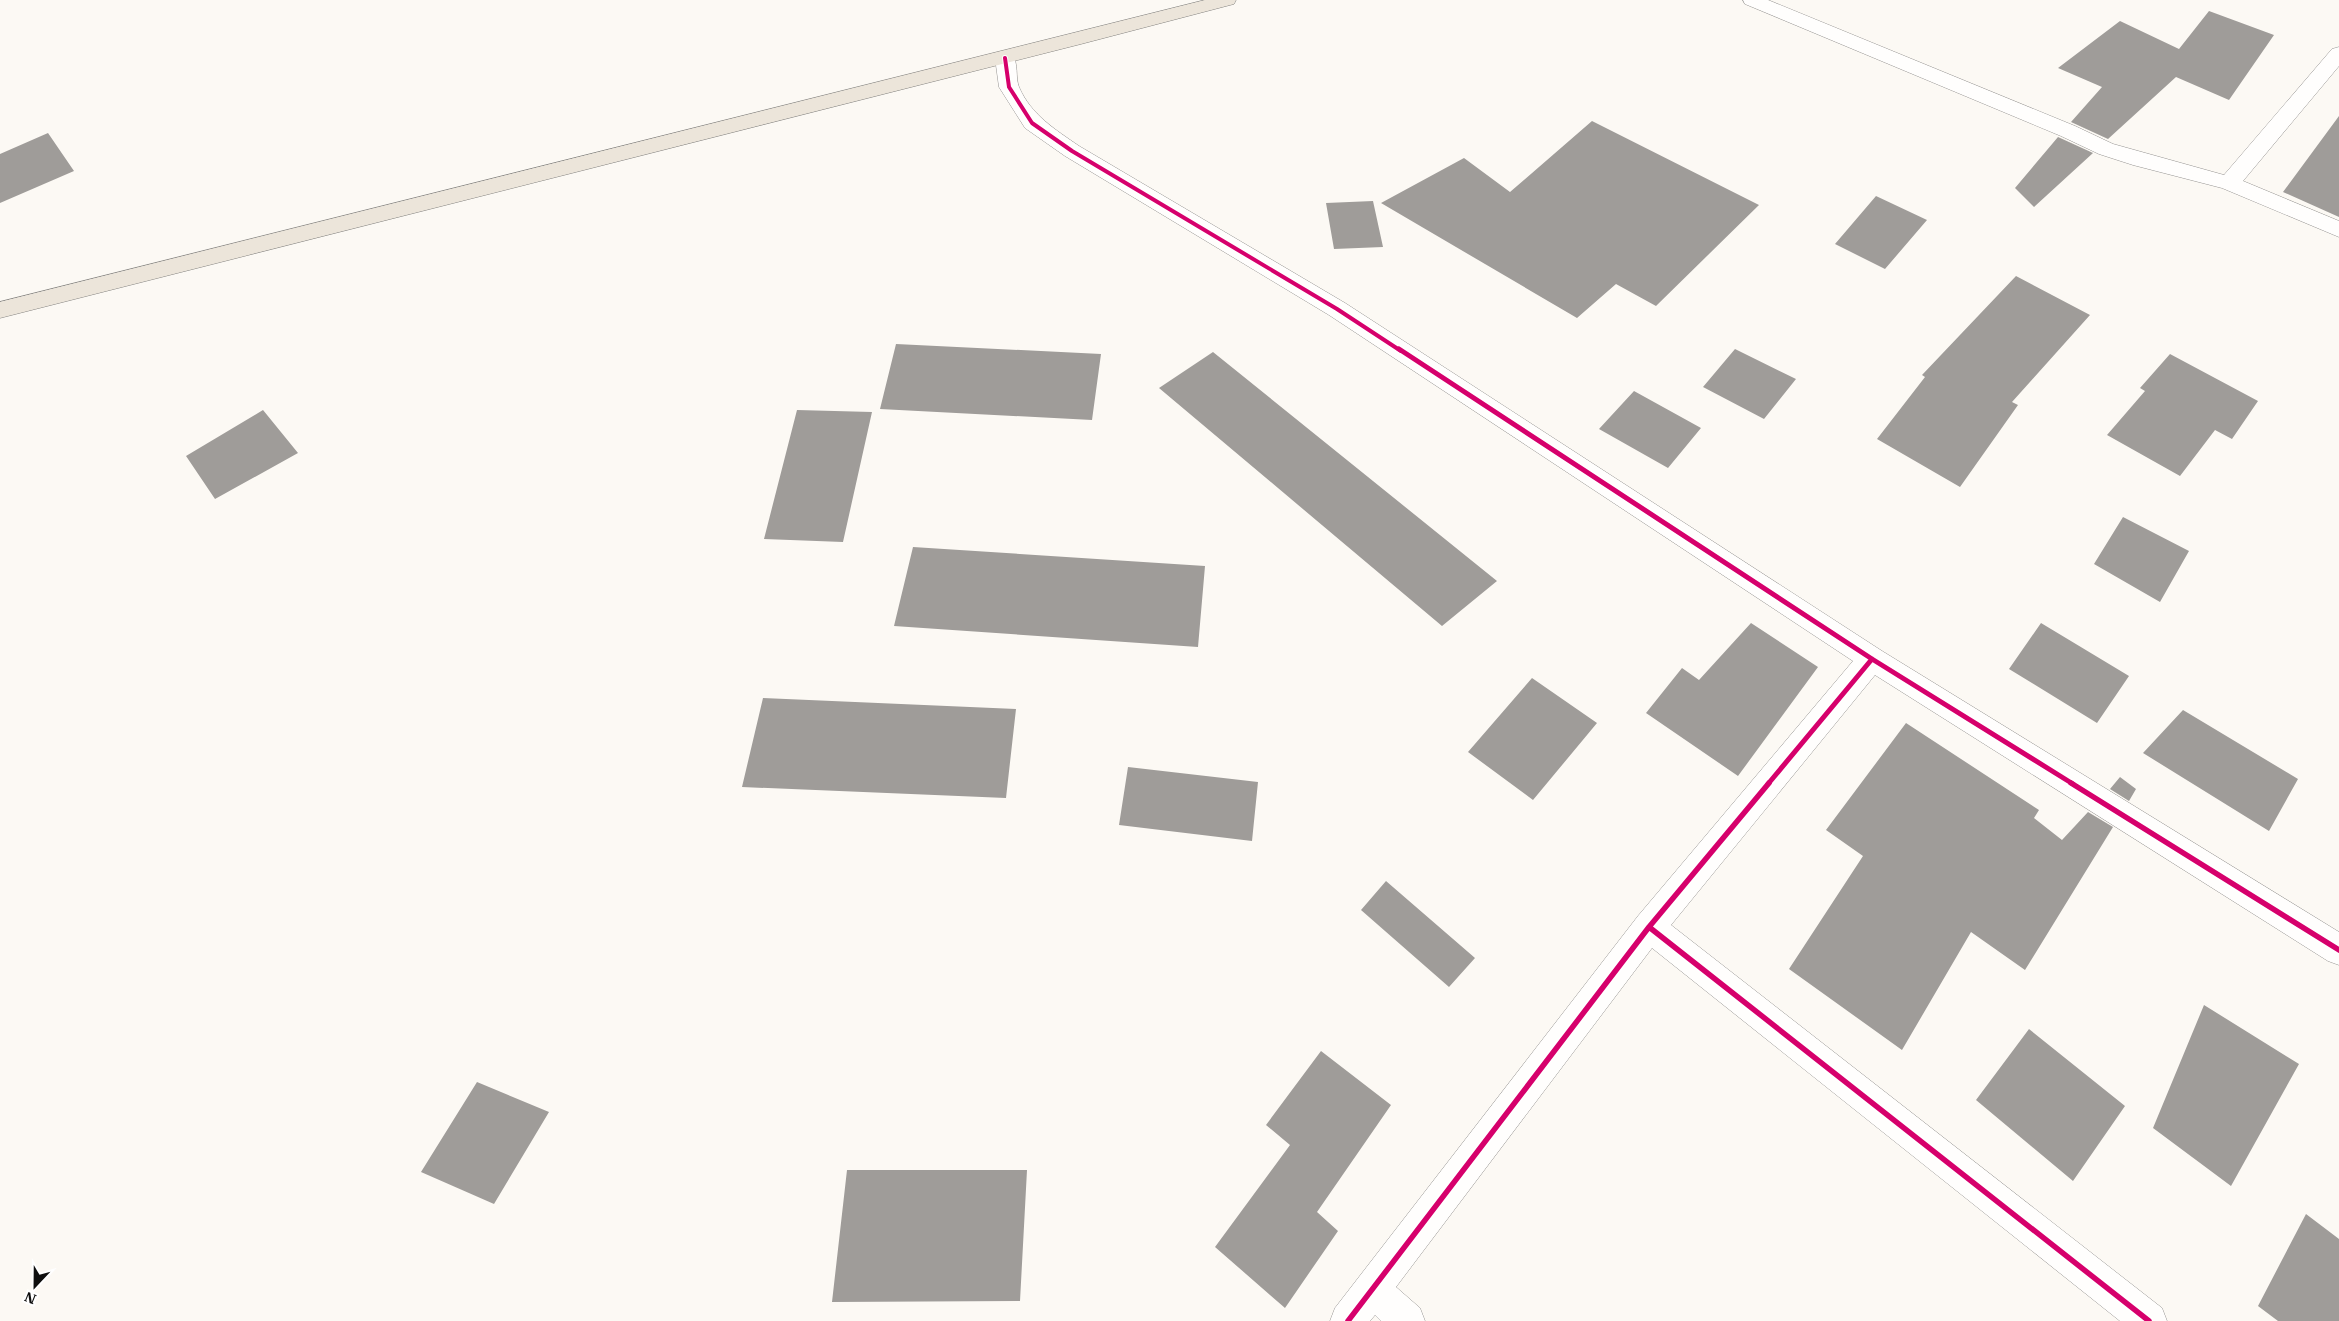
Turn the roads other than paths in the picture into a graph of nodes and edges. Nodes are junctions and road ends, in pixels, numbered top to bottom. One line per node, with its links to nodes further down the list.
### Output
1 (1227, 0): 4 (main road)
2 (1752, 0): 5 (street)
3 (2339, 53): 5 (street)
4 (1005, 58): 7 (main road); 8 (street)
5 (2230, 183): 6 (street)
6 (2339, 230)
7 (0, 310)
8 (1872, 659): 9 (street); 10 (street)
9 (1649, 927): 11 (street); 14 (street)
10 (2339, 950)
11 (1373, 1289): 12 (street); 13 (street)
12 (1348, 1321)
13 (1407, 1321)
14 (2150, 1321)

